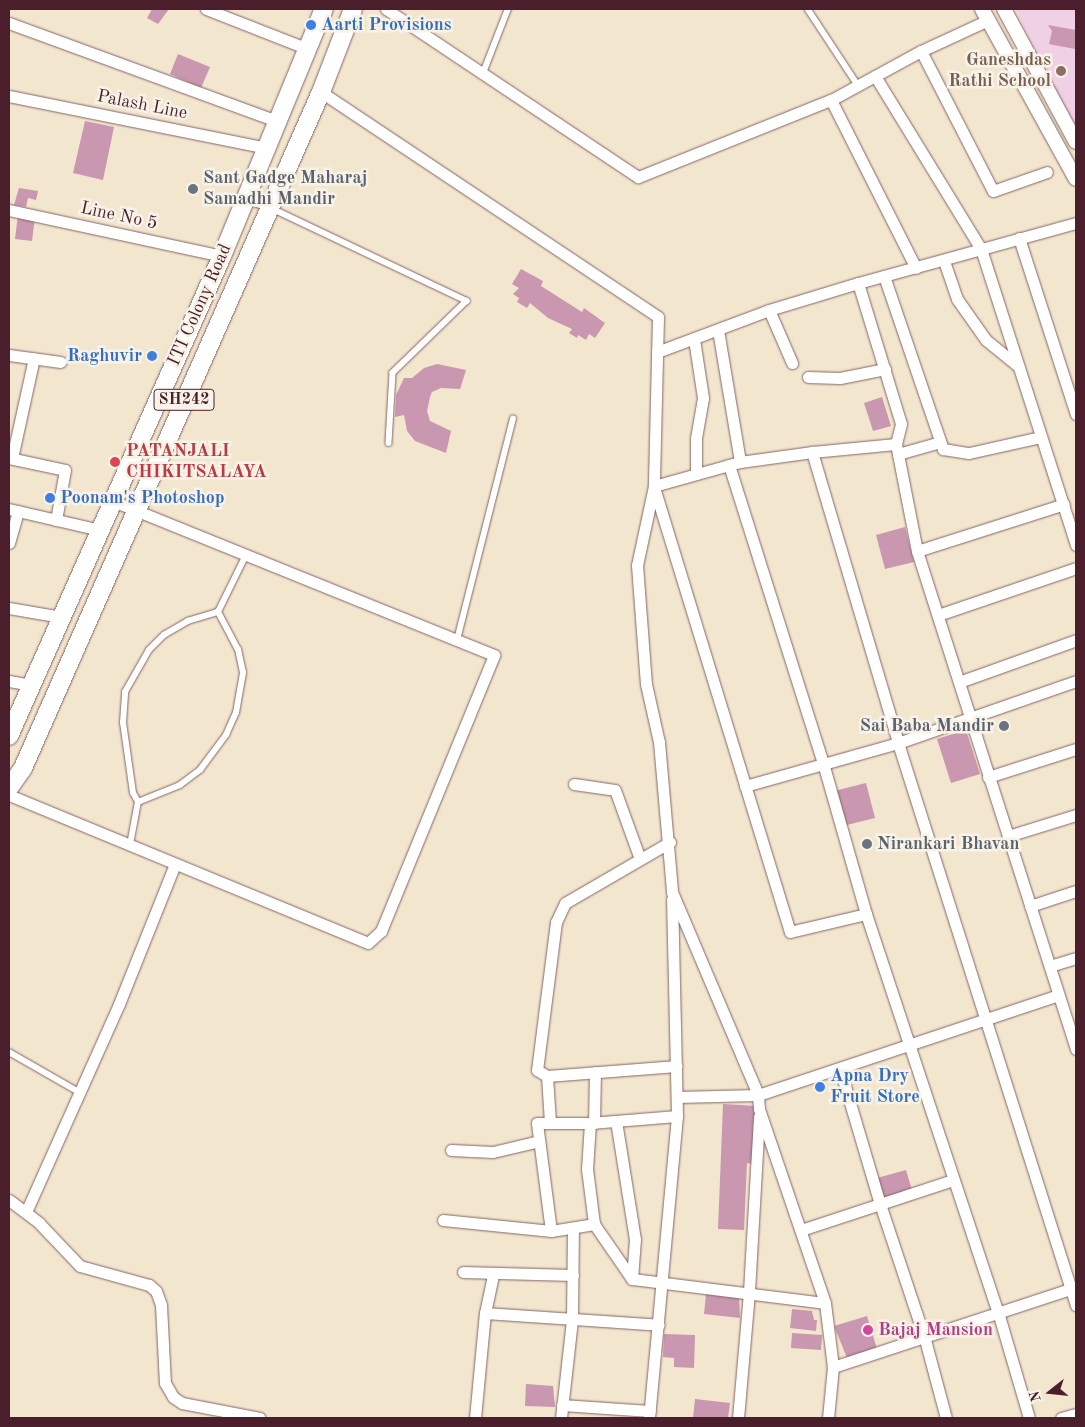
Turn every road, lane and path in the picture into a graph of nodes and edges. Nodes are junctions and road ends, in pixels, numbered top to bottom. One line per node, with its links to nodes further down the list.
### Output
1 (206, 9): 11 (street)
2 (324, 9): 11 (main road, ITI Colony Road / SH242)
3 (336, 9): 19 (main road)
4 (353, 9): 16 (main road, SH242)
5 (386, 9): 13 (street)
6 (508, 9): 13 (lane)
7 (808, 9): 15 (lane)
8 (1004, 9): 20 (street)
9 (985, 15): 12 (street); 22 (street)
10 (9, 23): 19 (street)
11 (308, 49): 19 (main road, ITI Colony Road / SH242)
12 (921, 51): 14 (street); 21 (street)
13 (483, 74): 18 (street)
14 (875, 76): 15 (street); 28 (street)
15 (858, 85): 18 (street)
16 (321, 92): 24 (main road, SH242); 37 (street)
17 (9, 98): 19 (street, Palash Line)
18 (831, 100): 31 (street)
19 (274, 134): 23 (main road, ITI Colony Road / SH242)
20 (1076, 142)
21 (1047, 172)
22 (1076, 179)
23 (246, 201): 24 (lane); 29 (main road, ITI Colony Road / SH242)
24 (270, 207): 48 (lane); 59 (main road, SH242)
25 (9, 210): 29 (street, Line No 5)
26 (1076, 223): 27 (street)
27 (1019, 238): 28 (street); 45 (street)
28 (980, 249): 30 (street); 42 (street)
29 (222, 256): 56 (main road, ITI Colony Road / SH242)
30 (944, 261): 31 (street); 42 (street)
31 (916, 268): 32 (street)
32 (884, 276): 33 (street); 49 (street)
33 (858, 283): 34 (street); 43 (street)
34 (769, 310): 35 (street); 41 (street)
35 (718, 330): 36 (street); 53 (street)
36 (694, 338): 37 (street); 54 (street)
37 (657, 352): 55 (street)
38 (9, 355): 39 (street)
39 (34, 358): 40 (street); 52 (street)
40 (61, 362)
41 (792, 363)
42 (1018, 366): 47 (street)
43 (885, 369): 44 (street); 50 (street)
44 (808, 377)
45 (1076, 414)
46 (512, 418): 72 (lane)
47 (1041, 437): 49 (street); 57 (street)
48 (389, 442)
49 (940, 442): 50 (street)
50 (897, 449): 51 (street); 65 (street)
51 (812, 452): 53 (street); 81 (street)
52 (10, 458): 61 (street)
53 (734, 464): 54 (street); 83 (street)
54 (696, 474): 55 (street)
55 (654, 486): 86 (street); 92 (street)
56 (113, 501): 59 (street); 62 (main road, ITI Colony Road / SH242)
57 (1064, 504): 60 (street); 65 (street)
58 (14, 510): 61 (street); 63 (street)
59 (135, 510): 66 (street); 87 (main road, SH242)
60 (1072, 519): 64 (street)
61 (56, 520): 62 (street)
62 (100, 530): 71 (main road, ITI Colony Road / SH242)
63 (9, 543)
64 (1076, 545)
65 (917, 551): 70 (street)
66 (246, 555): 69 (lane); 72 (street)
67 (1076, 568): 70 (street)
68 (9, 608): 71 (street)
69 (218, 612): 89 (lane); 89 (lane)
70 (938, 614): 76 (street)
71 (61, 617): 77 (main road, ITI Colony Road / SH242)
72 (457, 640): 95 (street)
73 (1076, 640): 76 (street)
74 (9, 681): 77 (street)
75 (1076, 681): 79 (street)
76 (959, 682): 79 (street)
77 (31, 685): 78 (main road, ITI Colony Road / SH242)
78 (13, 715): 80 (main road, ITI Colony Road / SH242)
79 (969, 720): 81 (street); 84 (street)
80 (9, 736)
81 (898, 743): 83 (street); 103 (street)
82 (1076, 749): 84 (street)
83 (823, 763): 86 (street); 99 (street)
84 (988, 777): 91 (street)
85 (574, 784): 94 (street)
86 (745, 786): 99 (street)
87 (9, 788)
88 (9, 795): 93 (street)
89 (138, 802): 93 (lane)
90 (1076, 815): 91 (street)
91 (1008, 836): 98 (street)
92 (670, 842): 94 (street); 97 (street)
93 (130, 845): 95 (street)
94 (640, 859): 111 (street)
95 (175, 864): 112 (street)
96 (1076, 891): 98 (street)
97 (672, 892): 108 (street); 113 (street)
98 (1030, 906): 101 (street)
99 (866, 914): 105 (street)
100 (1076, 958): 101 (street)
101 (1050, 966): 102 (street)
102 (1058, 995): 103 (street); 104 (street)
103 (987, 1018): 105 (street); 136 (street)
104 (1074, 1032): 106 (street)
105 (910, 1042): 109 (street); 122 (street)
106 (1076, 1049)
107 (9, 1052): 112 (lane)
108 (677, 1066): 110 (street); 114 (street)
109 (840, 1069): 113 (street); 124 (street)
110 (595, 1072): 111 (street); 119 (street)
111 (547, 1076): 118 (street)
112 (80, 1092): 125 (street)
113 (758, 1095): 114 (street); 115 (street)
114 (677, 1097): 116 (street)
115 (759, 1109): 129 (street); 137 (street)
116 (677, 1116): 117 (street); 135 (street)
117 (616, 1121): 119 (street); 134 (street)
118 (550, 1122): 119 (street); 120 (street)
119 (592, 1123): 127 (street)
120 (539, 1141): 121 (street); 130 (street)
121 (451, 1150)
122 (953, 1180): 124 (street); 140 (street)
123 (9, 1200): 125 (street)
124 (880, 1204): 129 (street); 144 (street)
125 (26, 1212): 149 (street)
126 (443, 1220): 130 (street)
127 (594, 1224): 128 (street); 134 (street)
128 (573, 1229): 130 (street); 133 (street)
129 (801, 1230): 138 (street)
130 (551, 1231)
131 (463, 1272): 132 (street)
132 (493, 1274): 133 (street); 141 (street)
133 (573, 1276): 142 (street)
134 (632, 1279): 135 (street)
135 (662, 1283): 137 (street); 143 (street)
136 (1074, 1287): 139 (street); 140 (street)
137 (750, 1292): 138 (street); 152 (street)
138 (824, 1302): 145 (street)
139 (1076, 1305)
140 (998, 1312): 144 (street); 155 (street)
141 (485, 1313): 142 (street); 150 (street)
142 (572, 1320): 143 (street); 146 (street)
143 (659, 1325): 148 (street)
144 (924, 1336): 145 (street); 154 (street)
145 (833, 1367): 153 (street)
146 (562, 1405): 148 (street); 151 (street)
147 (1076, 1414): 156 (street)
148 (649, 1415)
149 (260, 1418)
150 (475, 1418)
151 (561, 1418)
152 (738, 1418)
153 (828, 1418)
154 (946, 1418)
155 (1030, 1418)
156 (1061, 1418)

